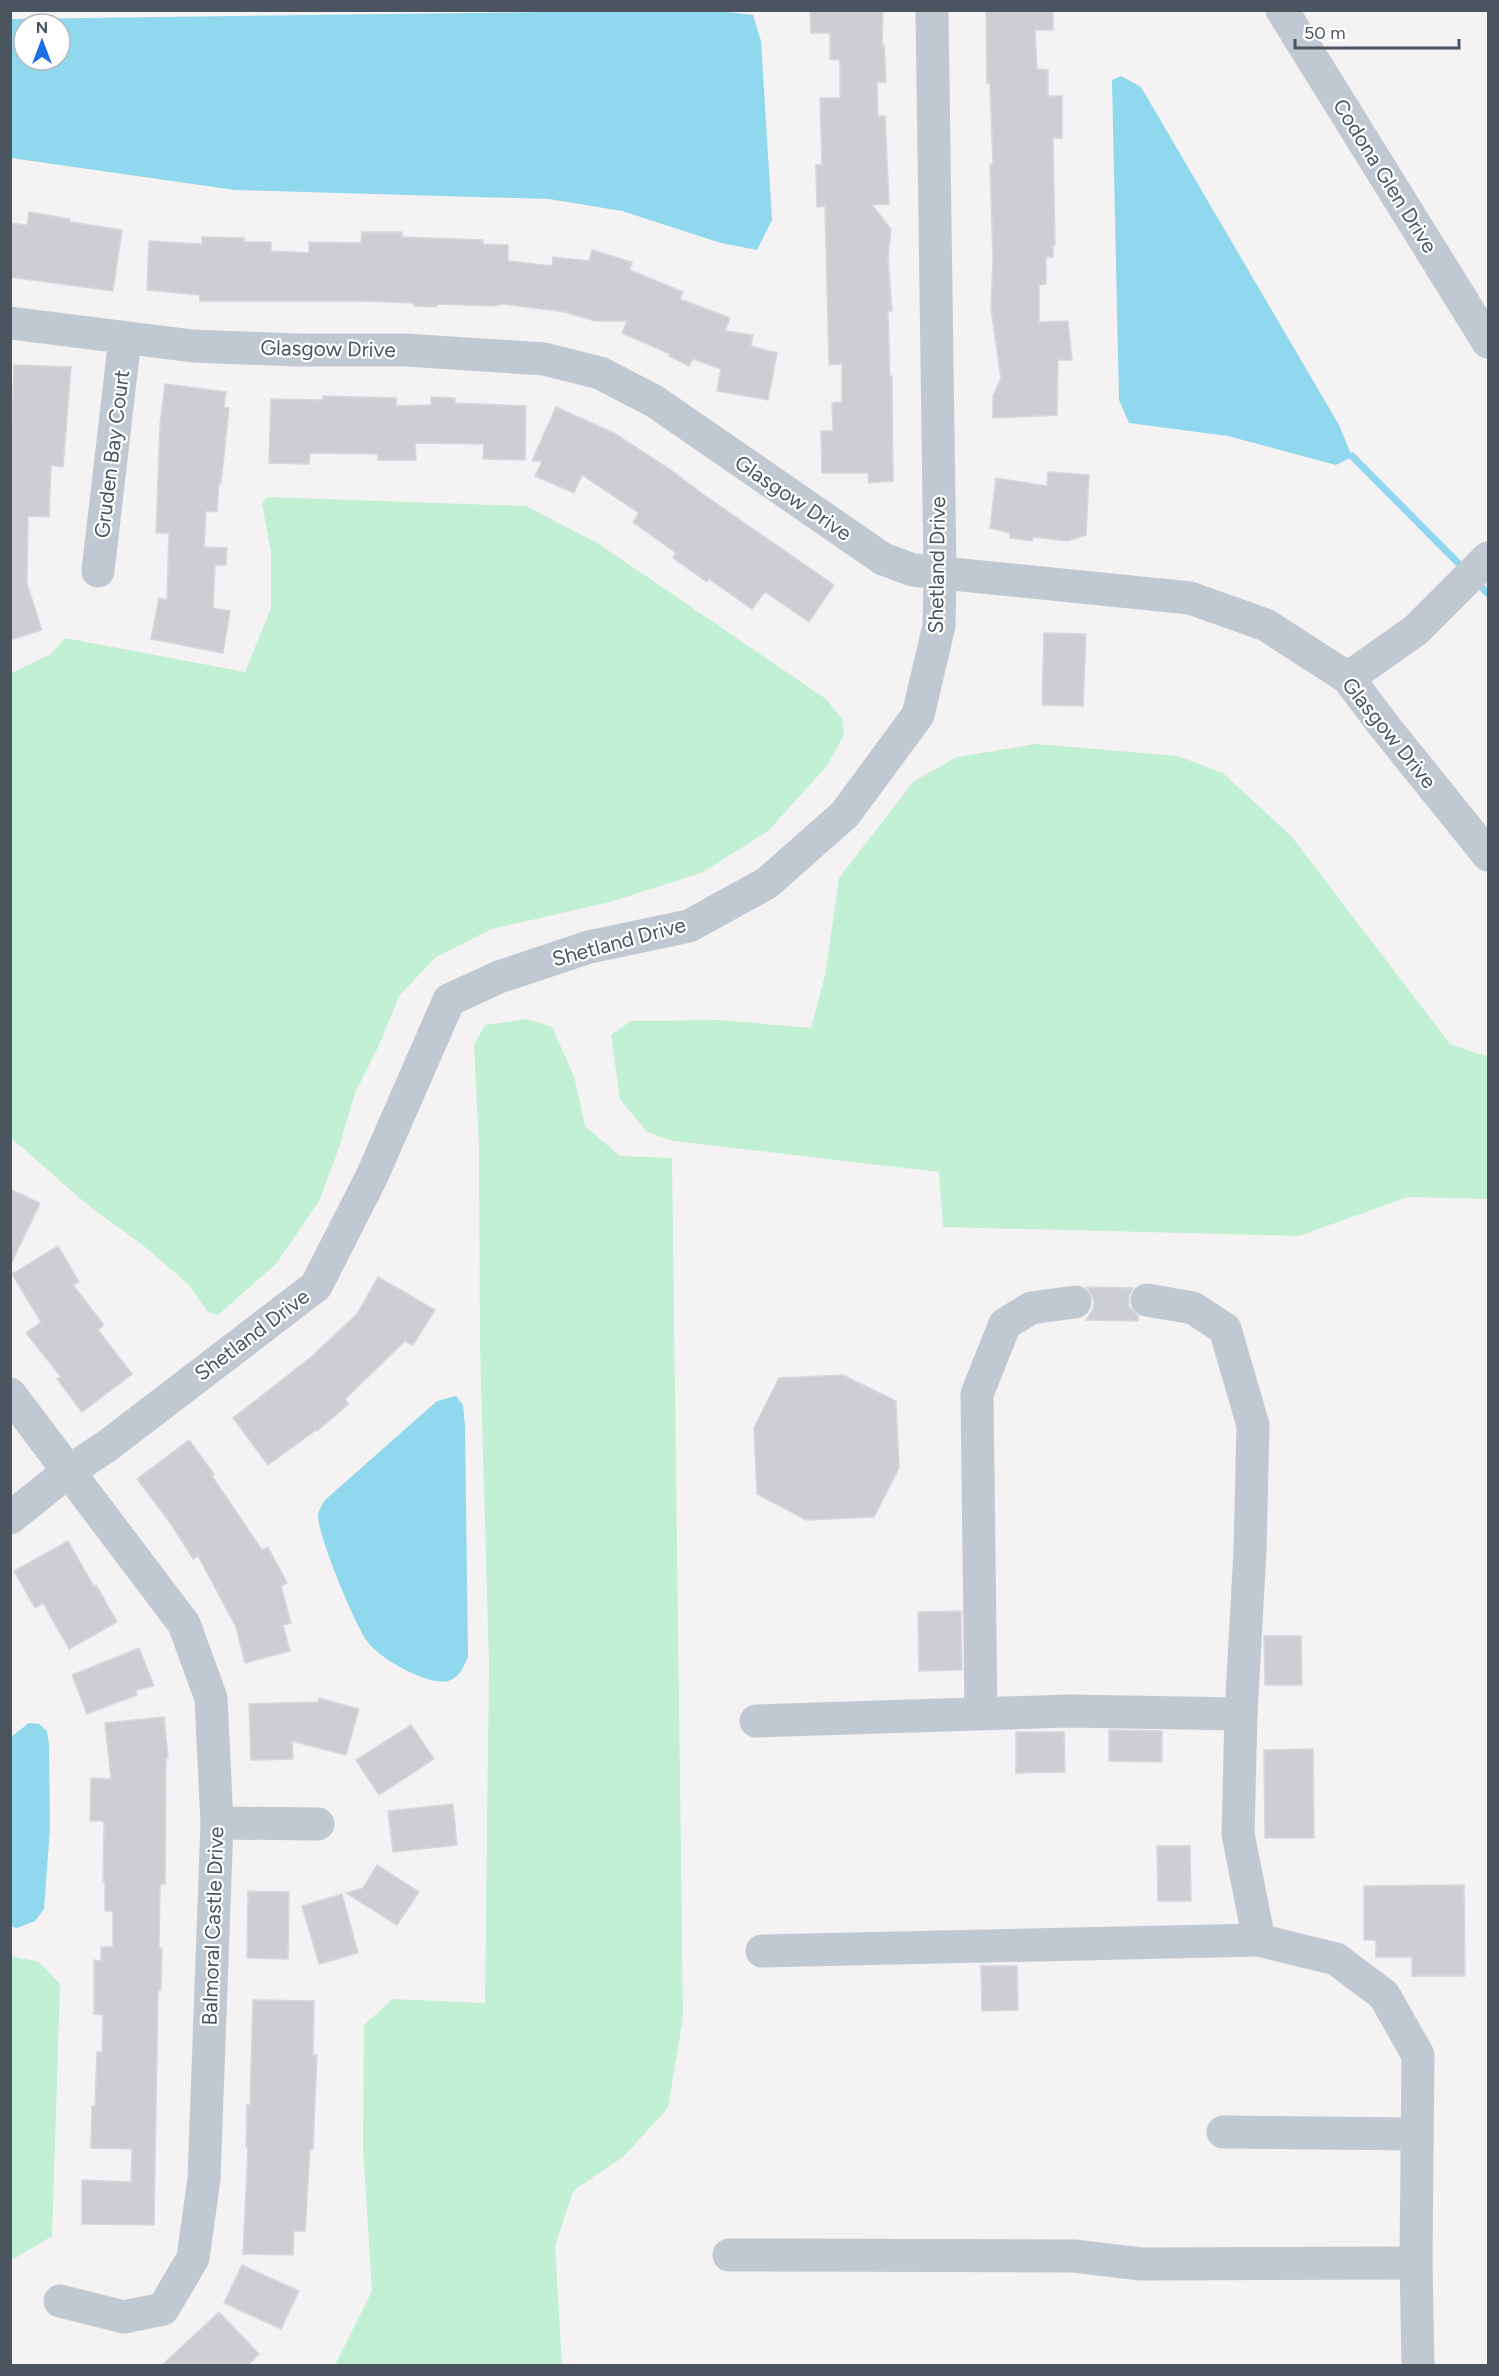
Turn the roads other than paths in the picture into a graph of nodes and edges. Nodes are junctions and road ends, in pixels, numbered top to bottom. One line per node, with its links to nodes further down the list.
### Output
1 (932, 10): 8 (street, Shetland Drive)
2 (1282, 10): 5 (street, Codona Glen Drive)
3 (10, 323): 4 (street, Glasgow Drive)
4 (125, 338): 7 (street, Gruden Bay Court); 8 (street, Glasgow Drive)
5 (1488, 342)
6 (1488, 558): 9 (street)
7 (99, 571)
8 (940, 573): 9 (street, Glasgow Drive); 14 (street, Shetland Drive)
9 (1348, 678): 10 (street, Glasgow Drive)
10 (1488, 855)
11 (1146, 1300): 17 (street)
12 (1074, 1302): 16 (street)
13 (10, 1394): 14 (street, Balmoral Castle Drive)
14 (69, 1471): 15 (street, Shetland Drive); 19 (street, Balmoral Castle Drive)
15 (10, 1518)
16 (981, 1713): 17 (street); 18 (street)
17 (1241, 1714): 21 (street)
18 (756, 1721)
19 (217, 1823): 20 (street); 27 (street, Balmoral Castle Drive)
20 (318, 1824)
21 (1259, 1940): 22 (street); 24 (street)
22 (762, 1950)
23 (1223, 2132): 24 (street)
24 (1417, 2134): 26 (street)
25 (729, 2254): 26 (street)
26 (1416, 2263): 28 (street)
27 (60, 2301)
28 (1418, 2366)

